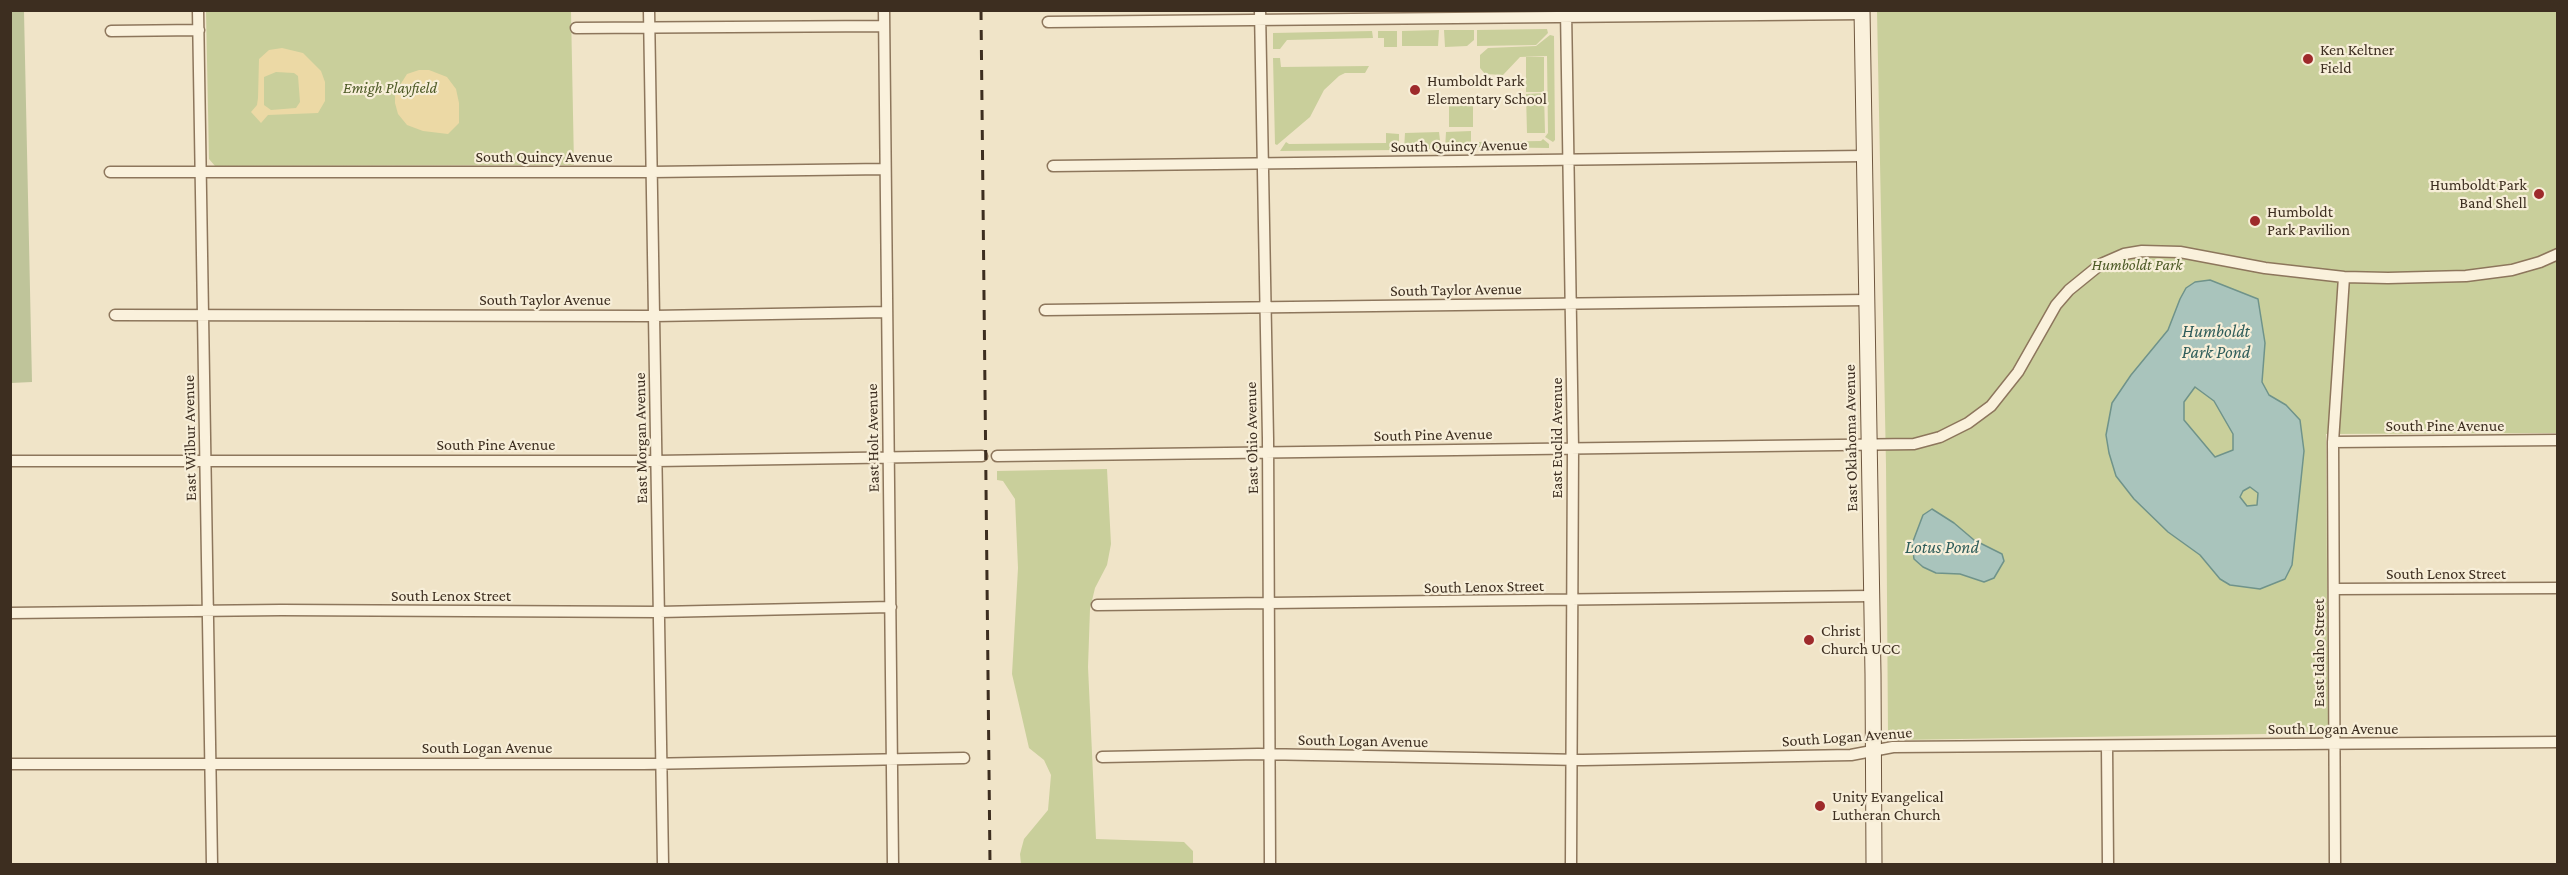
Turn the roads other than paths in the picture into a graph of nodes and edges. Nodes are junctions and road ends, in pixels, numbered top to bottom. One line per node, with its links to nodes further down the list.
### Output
1 (198, 10): 11 (street, East Wilbur Avenue)
2 (649, 10): 10 (street, East Morgan Avenue)
3 (884, 10): 8 (street, East Holt Avenue)
4 (1862, 12): 5 (street); 13 (main road, East Oklahoma Avenue)
5 (1567, 14): 6 (street); 14 (street, East Euclid Avenue)
6 (1260, 15): 7 (street); 15 (street, East Ohio Avenue)
7 (1048, 22)
8 (884, 26): 10 (street); 17 (street, East Holt Avenue)
9 (576, 28): 10 (street)
10 (650, 28): 19 (street, East Morgan Avenue)
11 (199, 30): 12 (street); 20 (street, East Wilbur Avenue)
12 (111, 31)
13 (1864, 156): 14 (street, South Quincy Avenue); 23 (main road, East Oklahoma Avenue)
14 (1569, 160): 15 (street, South Quincy Avenue); 24 (street, East Euclid Avenue)
15 (1262, 164): 16 (street, South Quincy Avenue); 25 (street, East Ohio Avenue)
16 (1053, 166)
17 (885, 169): 19 (street, South Quincy Avenue); 27 (street, East Holt Avenue)
18 (110, 172): 20 (street, South Quincy Avenue)
19 (652, 172): 20 (street, South Quincy Avenue); 30 (street, East Morgan Avenue)
20 (202, 173): 28 (street, East Wilbur Avenue)
21 (2558, 254): 22 (street, South Pine Avenue)
22 (2344, 277): 32 (street, East Idaho Street); 33 (street, South Pine Avenue)
23 (1867, 300): 24 (street, South Taylor Avenue); 33 (main road, East Oklahoma Avenue)
24 (1571, 303): 25 (street, South Taylor Avenue); 34 (street, East Euclid Avenue)
25 (1265, 307): 26 (street, South Taylor Avenue); 35 (street, East Ohio Avenue)
26 (1045, 310)
27 (887, 312): 30 (street, South Taylor Avenue); 38 (street, East Holt Avenue)
28 (203, 314): 29 (street, South Taylor Avenue); 30 (street, South Taylor Avenue); 39 (street, East Wilbur Avenue)
29 (115, 315)
30 (654, 316): 41 (street, East Morgan Avenue)
31 (2558, 440): 32 (street, South Pine Avenue)
32 (2333, 442): 43 (street, East Idaho Street)
33 (1869, 445): 34 (street, South Pine Avenue); 44 (main road, East Oklahoma Avenue)
34 (1573, 448): 35 (street, South Pine Avenue); 45 (street, East Euclid Avenue)
35 (1268, 453): 37 (street, South Pine Avenue); 46 (street, East Ohio Avenue)
36 (982, 456): 38 (street, South Pine Avenue)
37 (997, 456)
38 (889, 458): 41 (street, South Pine Avenue); 48 (street, East Holt Avenue)
39 (205, 459): 40 (street, South Pine Avenue); 41 (street, South Pine Avenue); 49 (street, East Wilbur Avenue)
40 (10, 461)
41 (656, 461): 50 (street, East Morgan Avenue)
42 (2558, 588): 43 (street, South Lenox Street)
43 (2334, 589): 53 (street, East Idaho Street)
44 (1872, 596): 45 (street, South Lenox Street); 55 (main road, East Oklahoma Avenue)
45 (1572, 601): 46 (street, South Lenox Street); 60 (street, East Euclid Avenue)
46 (1269, 604): 47 (street, South Lenox Street); 56 (street, East Ohio Avenue)
47 (1097, 605)
48 (891, 607): 50 (street, South Lenox Street); 59 (street, East Holt Avenue)
49 (208, 612): 50 (street, South Lenox Street); 51 (street, South Lenox Street); 61 (street, East Wilbur Avenue)
50 (659, 612): 63 (street, East Morgan Avenue)
51 (10, 613)
52 (2558, 742): 53 (street, South Logan Avenue)
53 (2335, 744): 54 (street, South Logan Avenue); 71 (street, East Idaho Street)
54 (2107, 746): 55 (street, South Logan Avenue); 70 (street)
55 (1874, 750): 60 (street, South Logan Avenue); 69 (main road, East Oklahoma Avenue)
56 (1269, 754): 57 (street, South Logan Avenue); 60 (street, South Logan Avenue); 67 (street, East Ohio Avenue)
57 (1102, 757)
58 (964, 758): 59 (street, South Logan Avenue)
59 (892, 759): 63 (street, South Logan Avenue); 66 (street, East Holt Avenue)
60 (1571, 760): 68 (street, East Euclid Avenue)
61 (210, 763): 62 (street, South Logan Avenue); 63 (street, South Logan Avenue); 64 (street, East Wilbur Avenue)
62 (10, 764)
63 (661, 764): 65 (street, East Morgan Avenue)
64 (212, 864)
65 (663, 864)
66 (894, 864)
67 (1270, 864)
68 (1571, 864)
69 (1874, 864)
70 (2108, 864)
71 (2336, 864)

